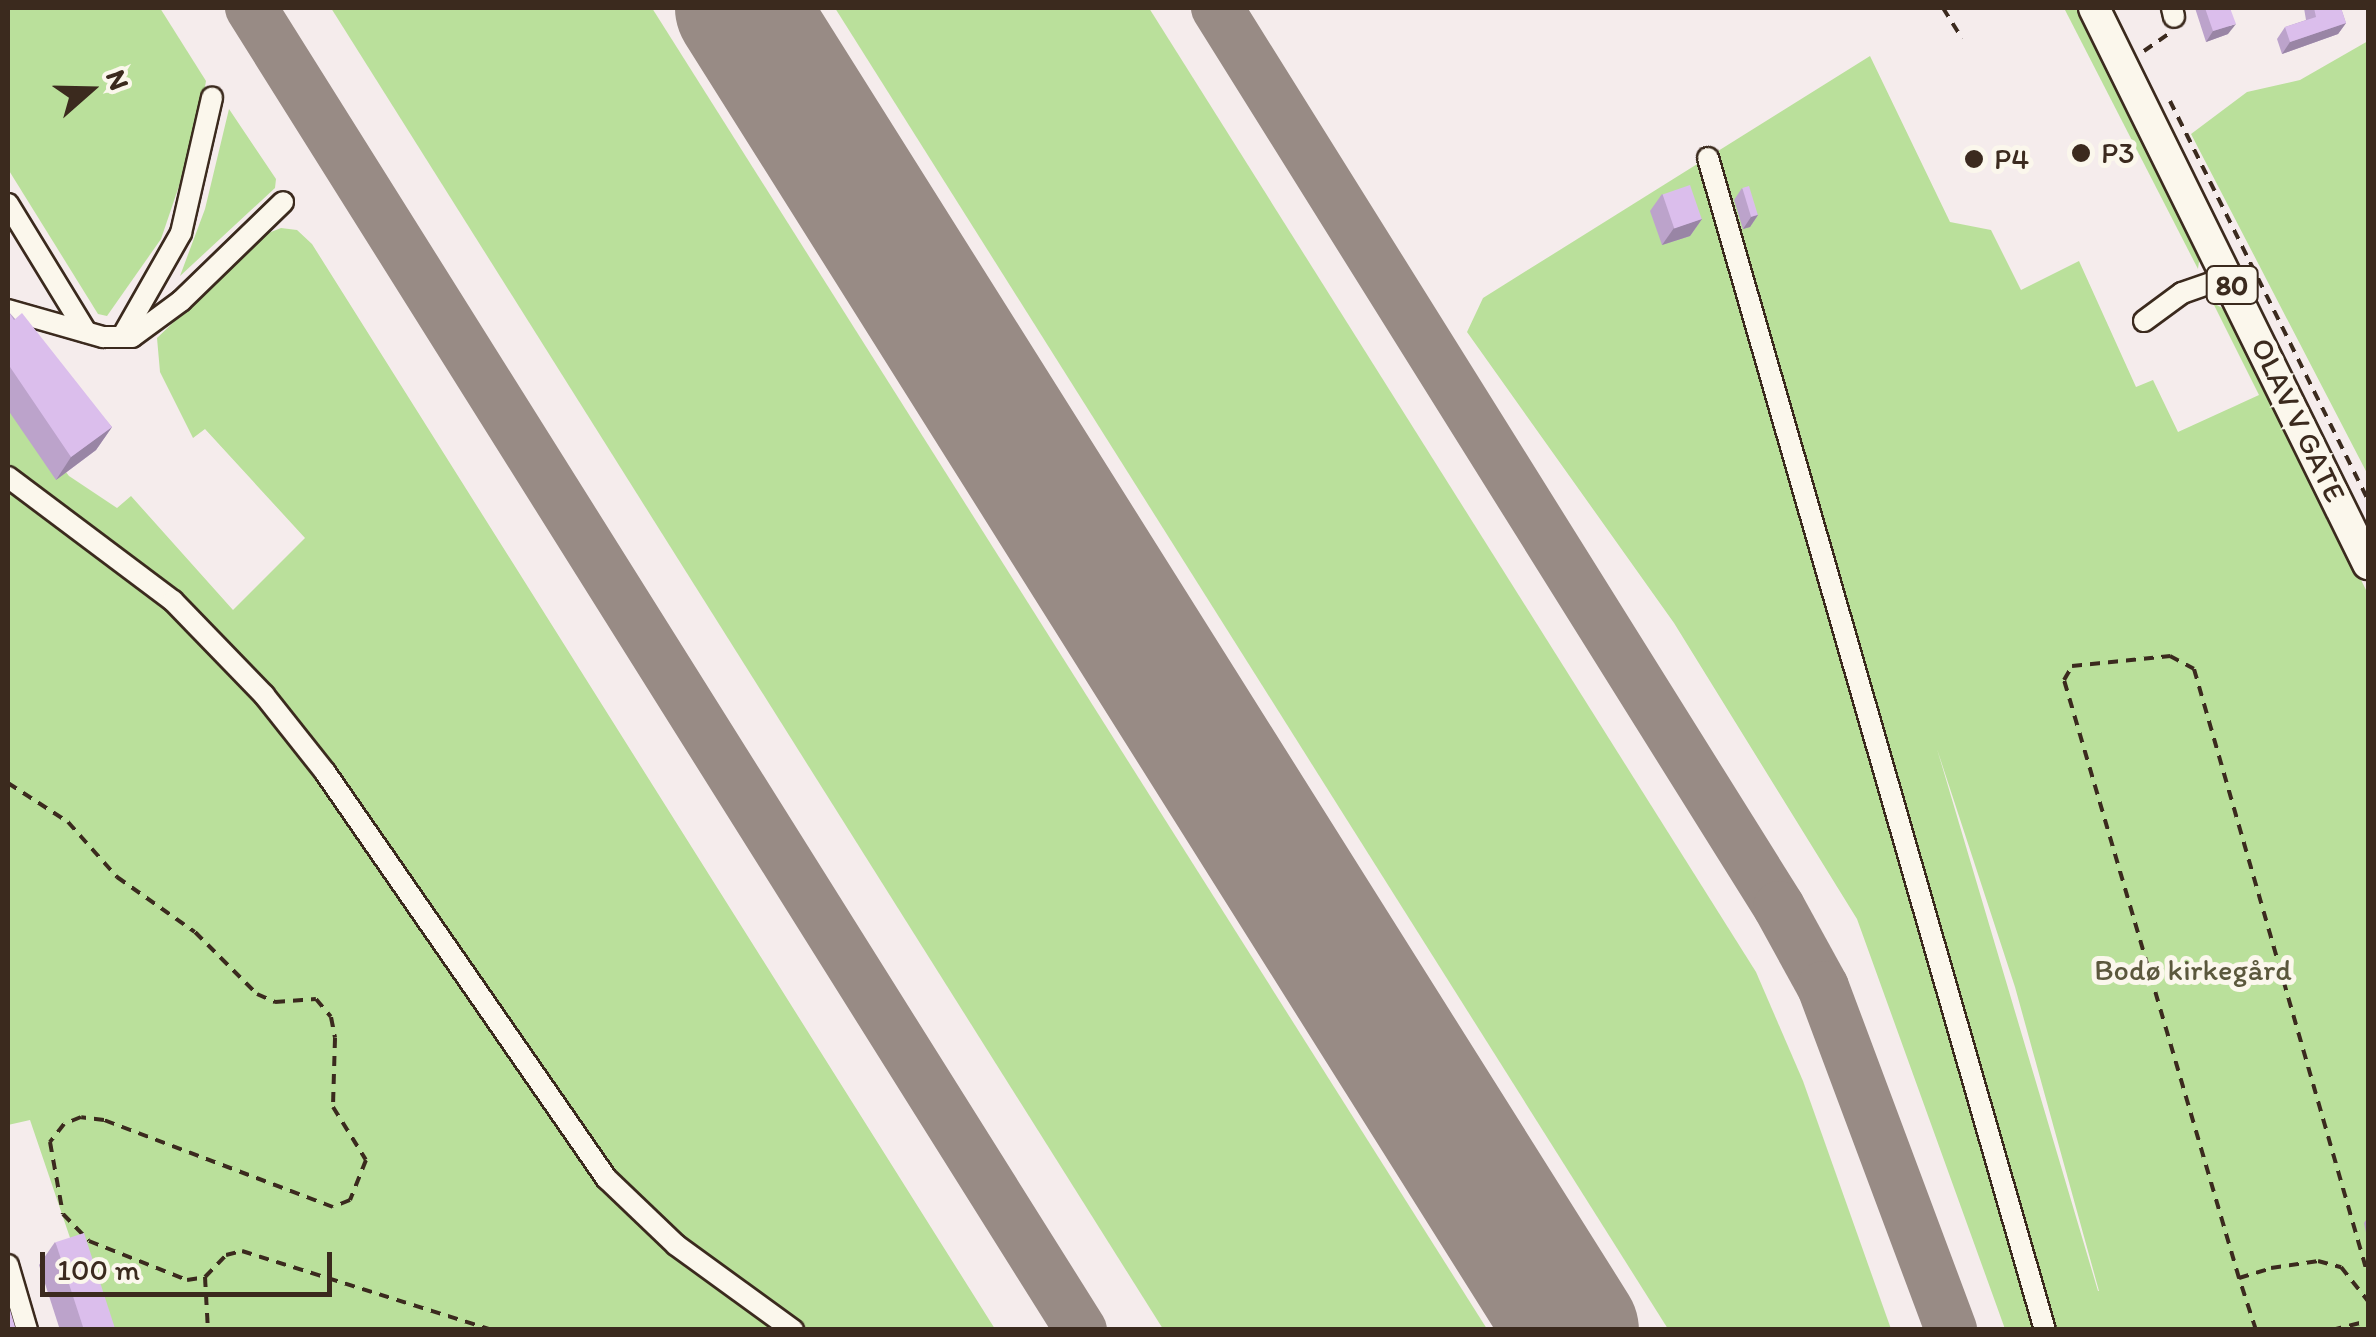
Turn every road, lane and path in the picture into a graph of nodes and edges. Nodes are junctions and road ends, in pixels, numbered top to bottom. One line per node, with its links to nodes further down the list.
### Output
1 (1943, 8): 5 (path)
2 (2094, 8): 18 (highway, OLAV V GATE / 80)
3 (2173, 12): 6 (path)
4 (2137, 36): 6 (path)
5 (1962, 39)
6 (2144, 51): 7 (path)
7 (2153, 68)
8 (2162, 86): 17 (path)
9 (212, 98): 15 (lane)
10 (1708, 158): 31 (lane)
11 (283, 202): 15 (lane)
12 (8, 204): 14 (lane)
13 (8, 310): 14 (lane)
14 (86, 332): 15 (lane)
15 (122, 338)
16 (8, 477): 30 (lane)
17 (2368, 500)
18 (2368, 564)
19 (8, 784): 23 (path)
20 (8, 1265): 27 (lane)
21 (2368, 1272): 22 (path); 24 (path)
22 (2353, 1276): 24 (path); 25 (path)
23 (205, 1278): 28 (path); 29 (path)
24 (2238, 1278): 32 (path)
25 (2368, 1301)
26 (2368, 1321): 33 (path)
27 (27, 1330)
28 (208, 1330)
29 (492, 1330)
30 (793, 1330)
31 (2045, 1330)
32 (2256, 1330)
33 (2332, 1330)

